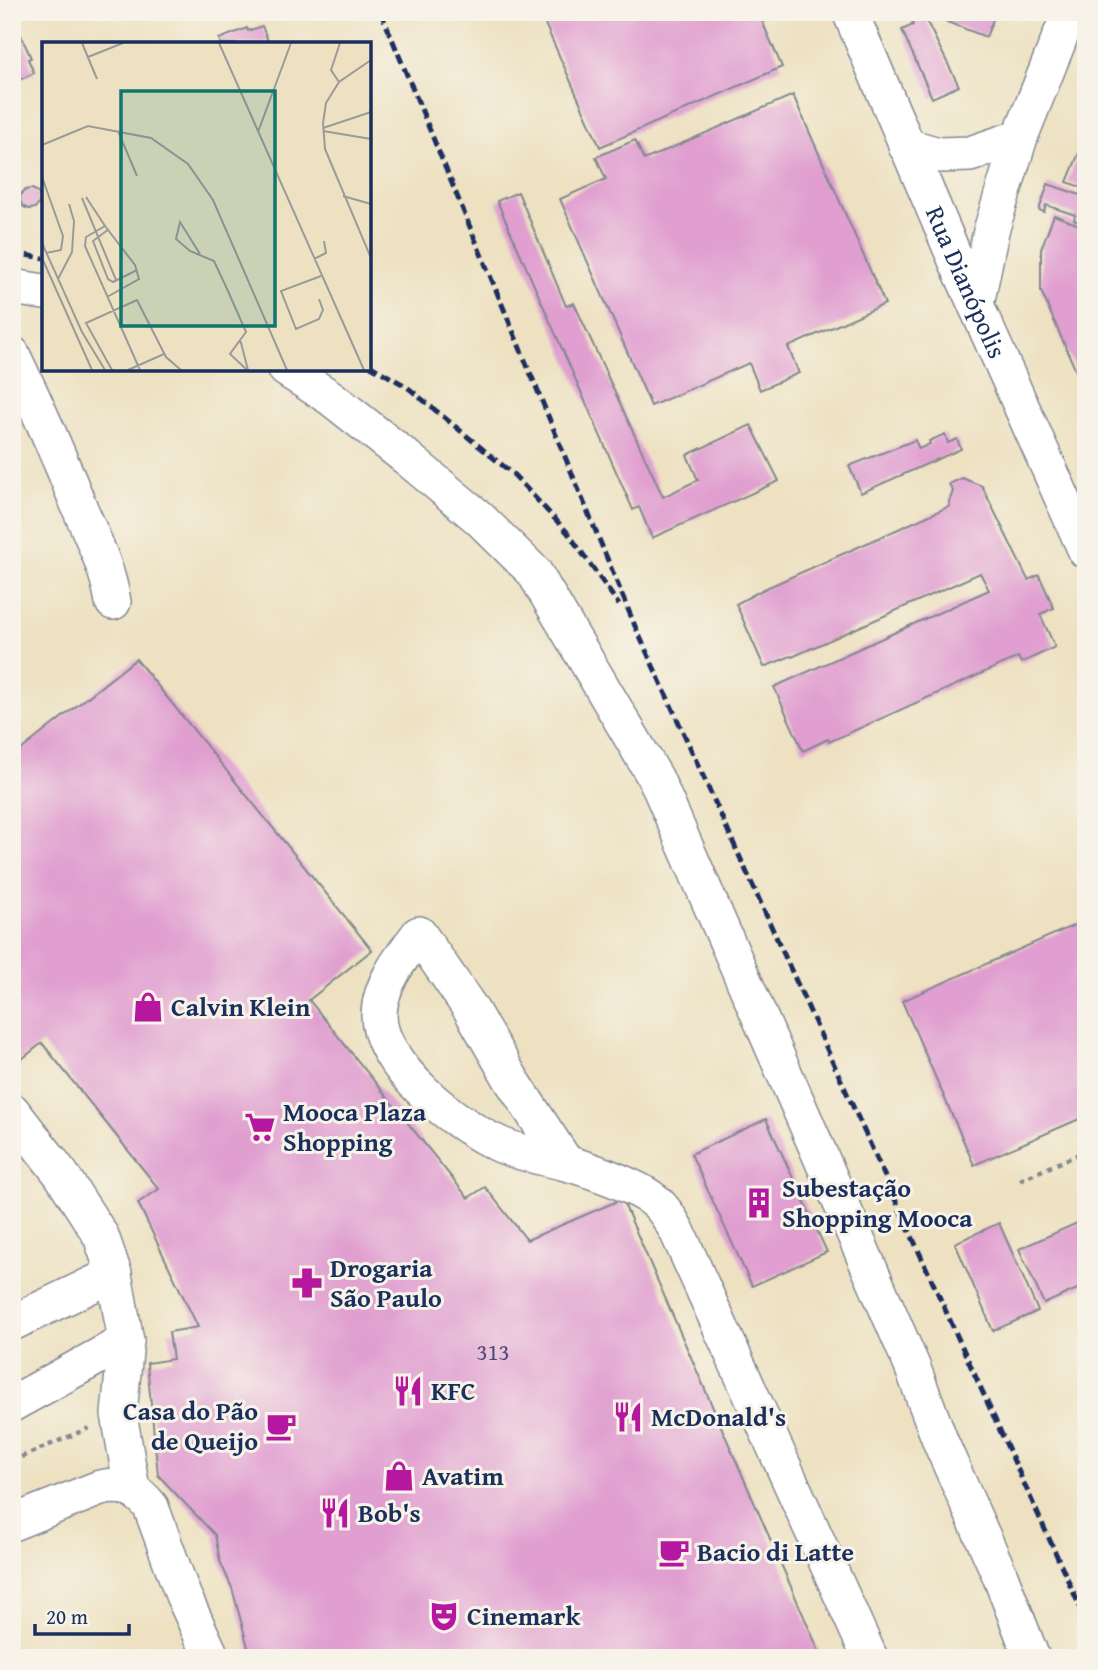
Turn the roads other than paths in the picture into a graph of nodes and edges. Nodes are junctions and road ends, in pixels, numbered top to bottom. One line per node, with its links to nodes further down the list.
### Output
1 (850, 12): 4 (street, Rua Dianópolis)
2 (1070, 12): 3 (street)
3 (1020, 136): 4 (street); 7 (street)
4 (906, 146): 7 (street, Rua Dianópolis)
5 (12, 287): 6 (street)
6 (42, 292)
7 (976, 305): 10 (street, Rua Dianópolis)
8 (12, 354): 11 (street)
9 (289, 371): 22 (street)
10 (1086, 551)
11 (113, 602)
12 (12, 1111): 14 (street)
13 (566, 1163): 13 (street); 21 (street)
14 (114, 1273): 15 (street); 16 (street)
15 (12, 1323)
16 (126, 1342): 17 (street); 18 (street)
17 (12, 1404)
18 (132, 1489): 19 (street); 20 (street)
19 (12, 1523)
20 (212, 1658)
21 (870, 1658)
22 (1032, 1658)

